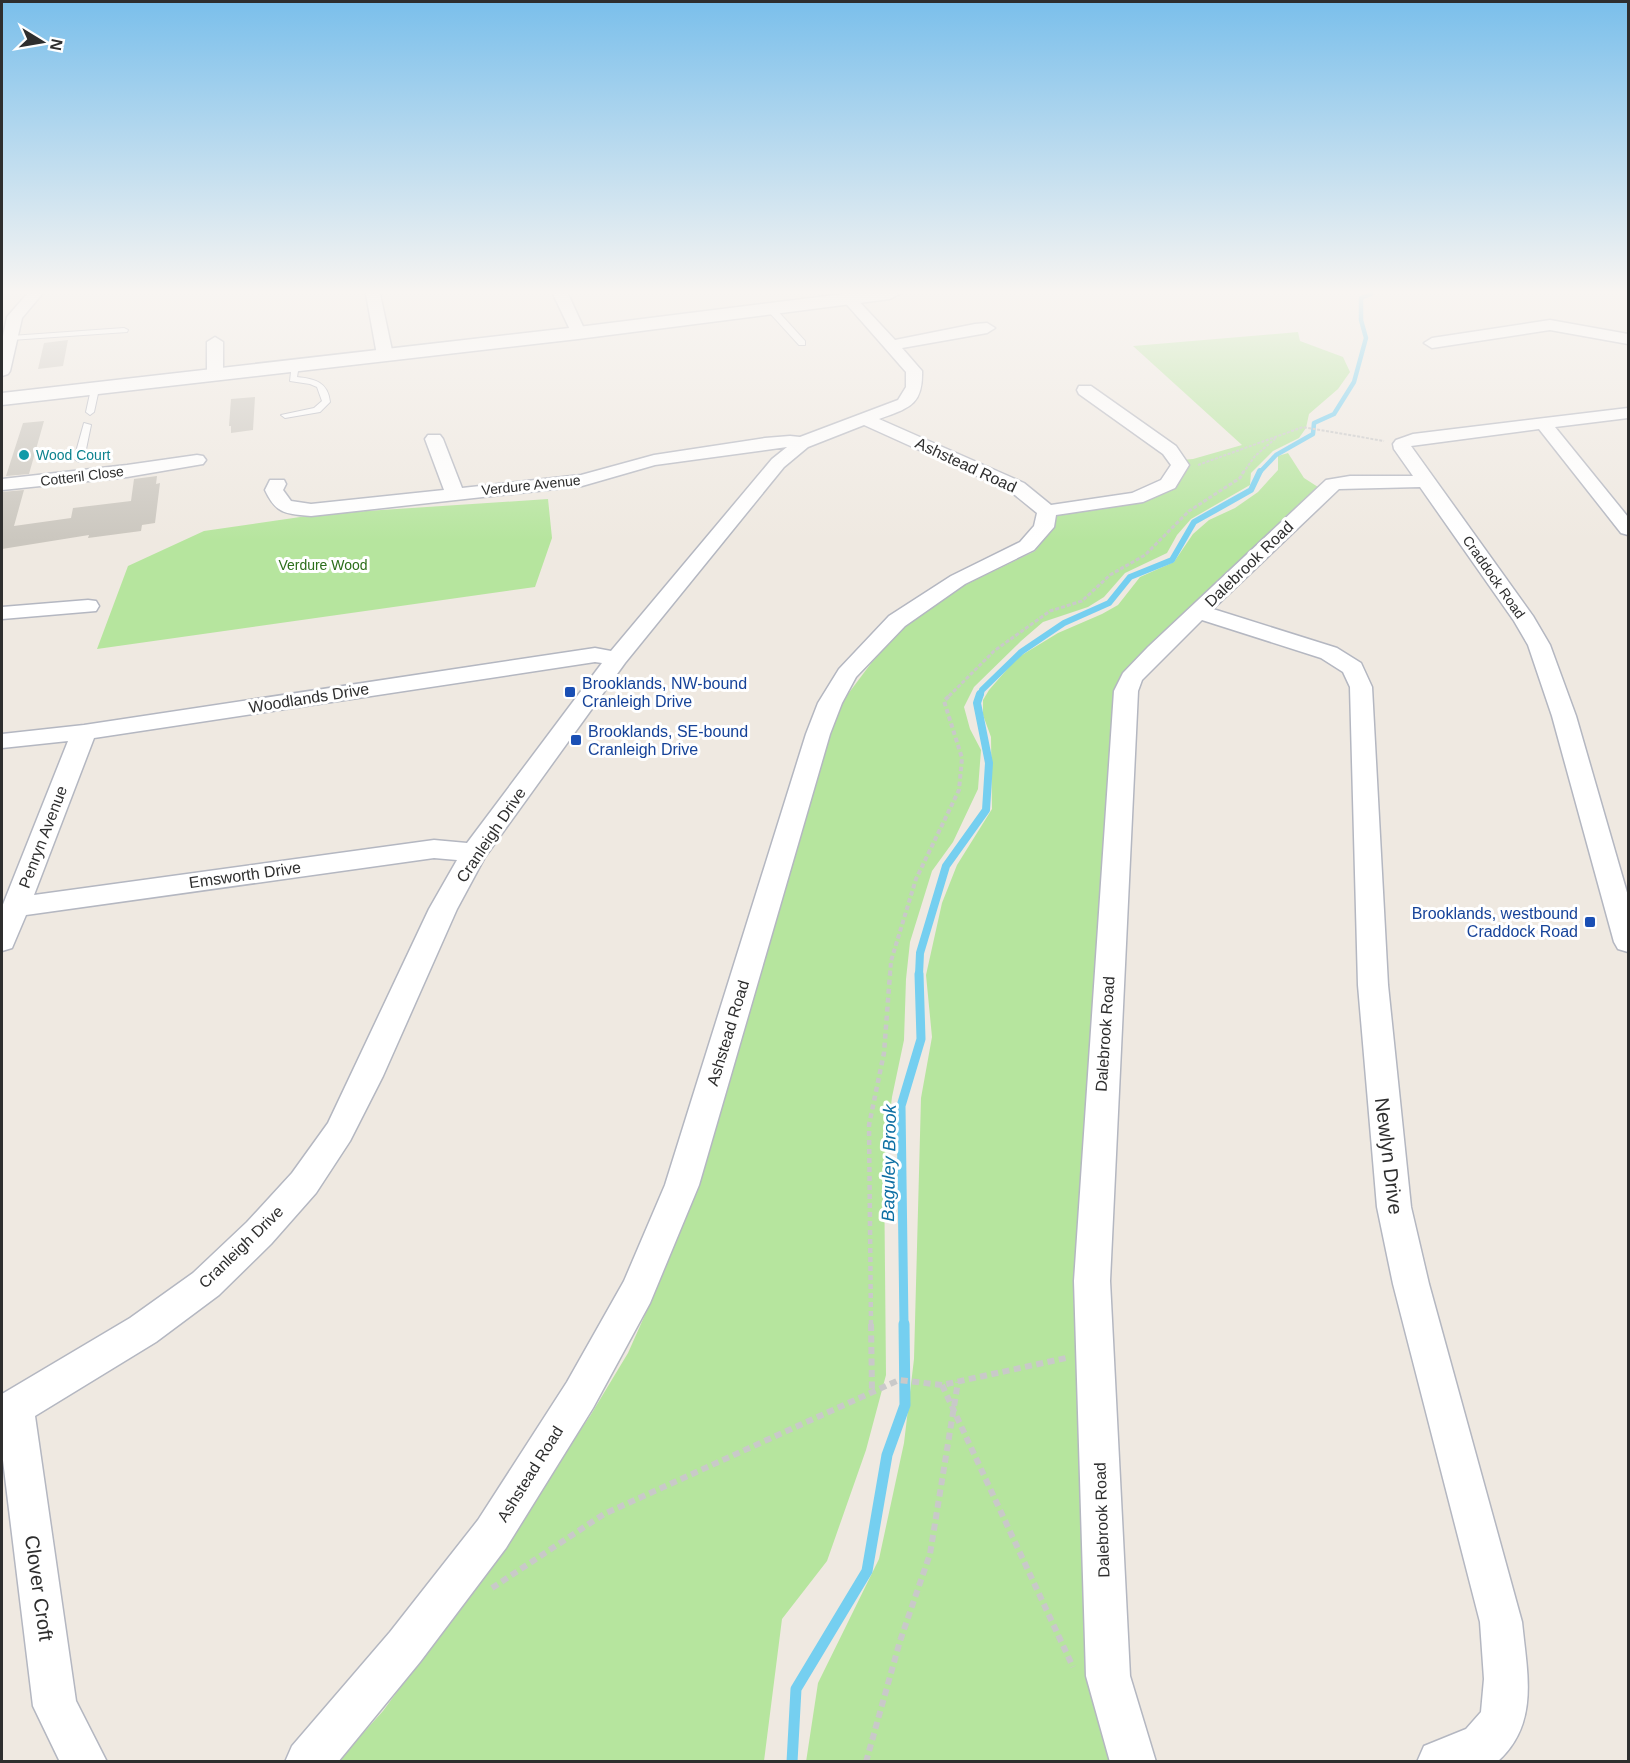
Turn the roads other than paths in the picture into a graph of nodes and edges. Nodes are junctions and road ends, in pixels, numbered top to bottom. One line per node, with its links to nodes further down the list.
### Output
1 (204, 376): 4 (street)
2 (293, 376): 9 (lane)
3 (914, 376): 10 (street, Cranleigh Drive)
4 (94, 389): 6 (street); 7 (lane)
5 (1085, 390): 21 (street)
6 (2, 399)
7 (90, 412)
8 (1629, 413): 11 (street)
9 (285, 415)
10 (865, 419): 14 (street, Cranleigh Drive); 21 (street, Ashstead Road)
11 (1542, 422): 17 (street, Craddock Road); 22 (street)
12 (87, 425): 15 (lane)
13 (434, 439): 20 (street)
14 (802, 443): 20 (street, Verdure Avenue); 26 (street, Cranleigh Drive)
15 (80, 459)
16 (197, 460): 19 (street, Cotteril Close)
17 (1427, 481): 24 (street, Dalebrook Road); 32 (street, Craddock Road)
18 (278, 484): 20 (street, Verdure Avenue)
19 (2, 485)
20 (455, 494)
21 (1047, 510): 35 (street, Ashstead Road)
22 (1629, 529)
23 (88, 606): 25 (street)
24 (1199, 612): 36 (street, Dalebrook Road); 37 (street, Newlyn Drive)
25 (2, 613)
26 (617, 658): 27 (street, Woodlands Drive); 29 (street, Cranleigh Drive)
27 (84, 732): 28 (street, Woodlands Drive); 30 (street, Penryn Avenue)
28 (2, 741)
29 (474, 853): 30 (street, Emsworth Drive); 33 (street, Cranleigh Drive)
30 (16, 907): 31 (street, Penryn Avenue)
31 (2, 941)
32 (1629, 942)
33 (8, 1410): 34 (street, Clover Croft)
34 (84, 1761)
35 (308, 1761)
36 (1132, 1761)
37 (1440, 1761)

